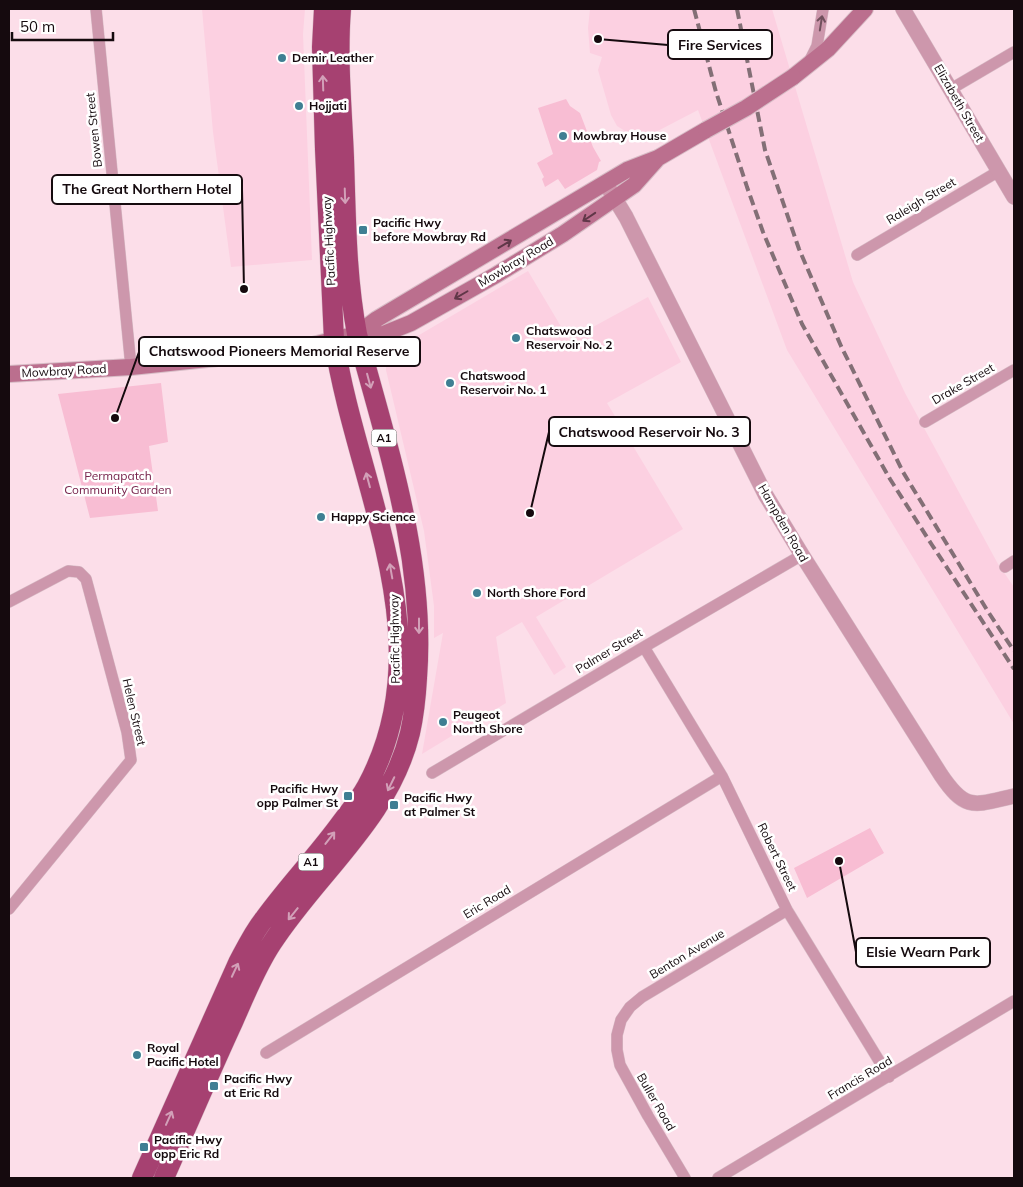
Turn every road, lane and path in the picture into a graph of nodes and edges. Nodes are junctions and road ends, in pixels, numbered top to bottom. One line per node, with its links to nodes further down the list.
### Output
1 (96, 9): 18 (street, Bowen Street)
2 (324, 9): 17 (highway, Pacific Highway / A1, one-way to 2)
3 (342, 9): 16 (highway, Pacific Highway / A1, one-way to 16)
4 (823, 9): 8 (street, one-way to 4)
5 (865, 9): 8 (main road, Mowbray Road)
6 (903, 9): 9 (street, Elizabeth Street)
7 (1014, 52): 9 (street)
8 (799, 73): 10 (main road, Mowbray Road, bridge)
9 (951, 89): 11 (street, Elizabeth Street)
10 (658, 158): 12 (main road, Mowbray Road); 14 (main road, Mowbray Road)
11 (999, 171): 13 (street, Elizabeth Street); 15 (street, Raleigh Street)
12 (606, 183): 14 (street, Hampden Road); 16 (main road, Mowbray Road, one-way to 12)
13 (1014, 197)
14 (615, 199): 16 (main road, Mowbray Road, one-way to 16); 22 (street, Hampden Road)
15 (857, 255)
16 (357, 334): 17 (main road, Mowbray Road); 35 (highway, Pacific Highway / A1, one-way to 35)
17 (334, 340): 18 (main road, Mowbray Road); 34 (highway, Pacific Highway / A1, one-way to 17)
18 (131, 367): 20 (main road, Mowbray Road)
19 (1014, 370): 21 (street, Drake Street)
20 (9, 374)
21 (925, 422)
22 (802, 555): 24 (street, Palmer Street); 27 (street, Hampden Road)
23 (9, 602): 28 (street, Helen Street)
24 (644, 647): 25 (street, Palmer Street); 26 (street, Robert Street)
25 (432, 773)
26 (722, 776): 29 (street, Robert Street); 32 (street, Eric Road)
27 (1014, 796)
28 (9, 909)
29 (787, 910): 31 (street, Benton Avenue); 33 (street, Robert Street)
30 (1014, 1001): 33 (street, Francis Road)
31 (616, 1035): 36 (street, Buller Road)
32 (266, 1053)
33 (889, 1077): 37 (street, Francis Road)
34 (142, 1178)
35 (164, 1178)
36 (685, 1178)
37 (718, 1178)

